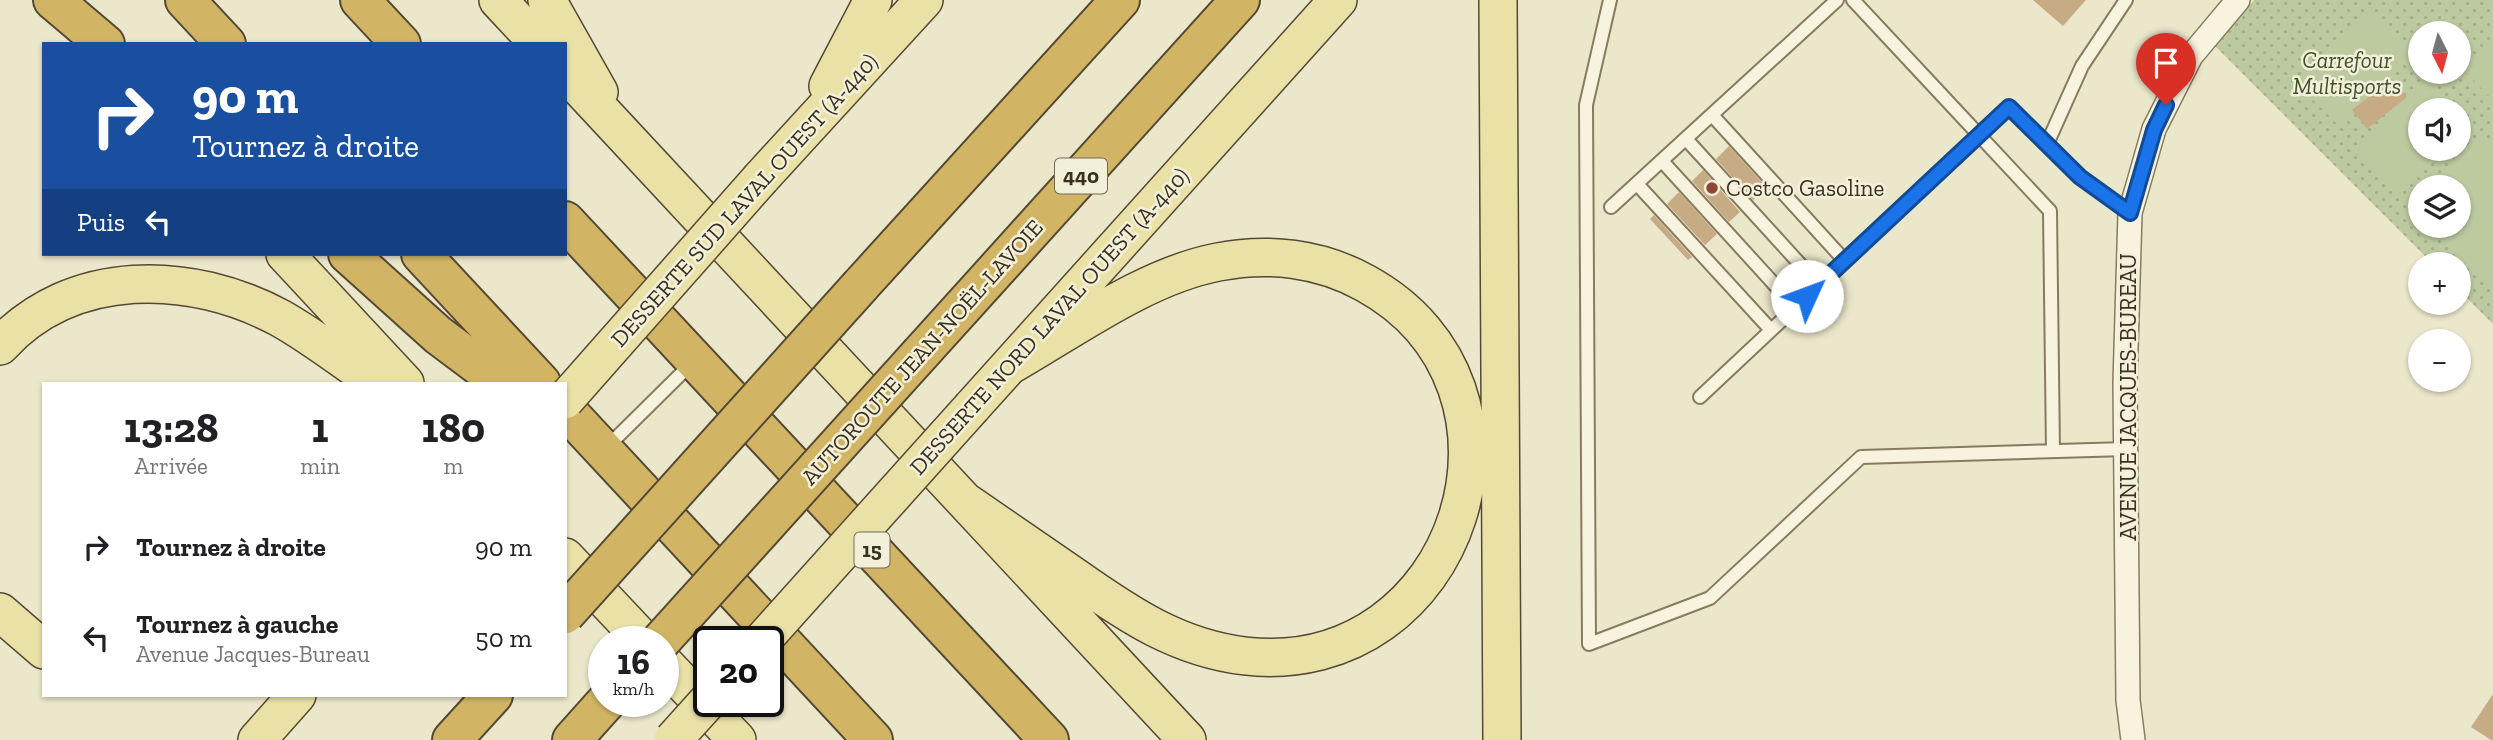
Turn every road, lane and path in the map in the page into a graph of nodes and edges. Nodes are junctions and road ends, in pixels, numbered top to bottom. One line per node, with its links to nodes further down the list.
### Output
1 (51, 0): 17 (main road); 18 (highway)
2 (186, 0): 19 (highway)
3 (360, 0): 20 (highway)
4 (498, 0): 21 (main road)
5 (547, 0): 25 (main road)
6 (873, 0): 24 (main road)
7 (924, 0): 24 (main road, DESSERTE SUD LAVAL OUEST (A-440))
8 (1120, 0): 58 (highway, bridge)
9 (1240, 0): 60 (highway, AUTOROUTE JEAN-NOËL-LAVOIE / 440, bridge)
10 (1338, 0): 43 (main road, DESSERTE NORD LAVAL OUEST (A-440))
11 (1498, 0): 76 (main road)
12 (1610, 0): 53 (lane)
13 (1837, 0): 23 (lane)
14 (1853, 0): 26 (lane)
15 (2126, 0): 28 (lane)
16 (2238, 0): 32 (street, AVENUE JACQUES-BUREAU)
17 (88, 42)
18 (103, 42)
19 (224, 42)
20 (399, 42)
21 (537, 42)
22 (567, 74): 25 (main road)
23 (1712, 115): 27 (lane); 37 (lane)
24 (807, 128): 49 (main road, DESSERTE SUD LAVAL OUEST (A-440), bridge)
25 (621, 132): 55 (main road)
26 (1979, 135): 28 (lane); 37 (lane); 53 (lane)
27 (1686, 139): 29 (lane); 38 (lane)
28 (2047, 144): 32 (lane)
29 (1662, 160): 30 (lane); 39 (lane)
30 (1637, 184): 31 (lane); 40 (lane)
31 (1611, 207)
32 (2130, 213): 52 (street, AVENUE JACQUES-BUREAU)
33 (567, 223): 42 (highway, 15)
34 (287, 256): 45 (main road)
35 (350, 256): 46 (highway)
36 (423, 256): 47 (highway)
37 (1845, 261): 38 (lane)
38 (1819, 285): 39 (lane)
39 (1795, 307): 40 (lane)
40 (1771, 330): 48 (lane)
41 (0, 346): 44 (main road)
42 (694, 360): 54 (lane); 74 (highway, 15)
43 (1009, 366): 55 (main road); 61 (main road, DESSERTE NORD LAVAL OUEST (A-440), bridge)
44 (376, 382)
45 (404, 382)
46 (501, 382)
47 (540, 382)
48 (1700, 397)
49 (567, 398)
50 (567, 411): 54 (highway)
51 (567, 432): 54 (highway)
52 (2126, 449): 53 (lane); 77 (street, AVENUE JACQUES-BUREAU)
53 (2053, 452)
54 (601, 453): 73 (highway)
55 (966, 502): 75 (main road)
56 (567, 559): 59 (main road)
57 (0, 612): 62 (main road)
58 (567, 612)
59 (630, 626)
60 (674, 626)
61 (775, 626)
62 (42, 648)
63 (679, 679): 72 (main road)
64 (295, 697): 68 (main road)
65 (491, 697): 69 (highway)
66 (593, 717): 70 (highway)
67 (694, 717): 71 (main road, bridge)
68 (257, 740)
69 (452, 740)
70 (572, 740)
71 (673, 740)
72 (737, 740)
73 (873, 740)
74 (1049, 740)
75 (1187, 740)
76 (1502, 740)
77 (2133, 740)

